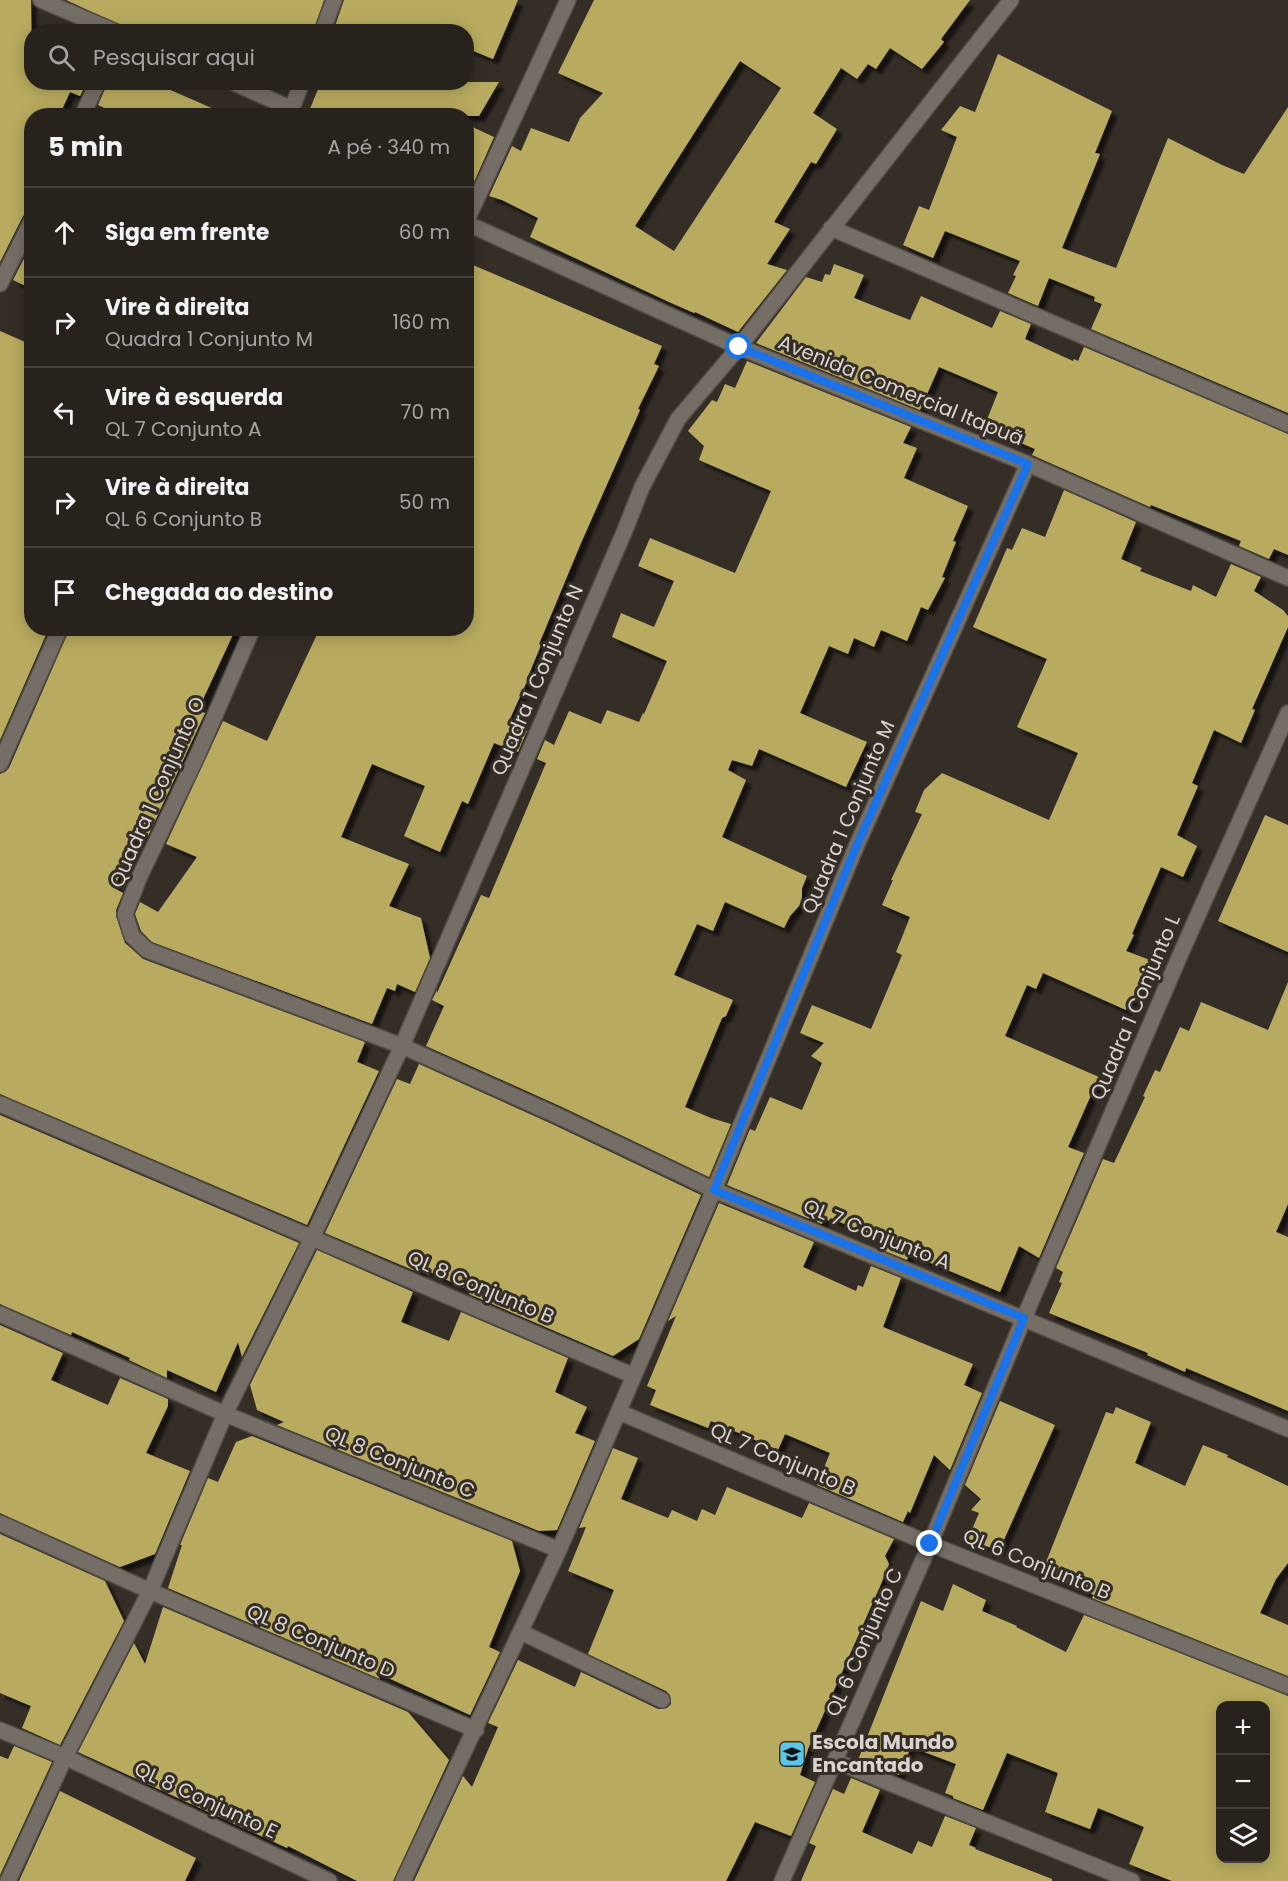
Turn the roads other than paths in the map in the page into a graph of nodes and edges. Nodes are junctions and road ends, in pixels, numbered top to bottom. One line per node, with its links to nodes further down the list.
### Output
1 (41, 0): 5 (street)
2 (334, 0): 6 (street)
3 (568, 0): 13 (street)
4 (1011, 0): 15 (street, Quadra 1 Conjunto N)
5 (97, 24)
6 (325, 24)
7 (94, 90): 10 (street)
8 (247, 90): 11 (street)
9 (299, 90): 12 (street)
10 (86, 108)
11 (282, 108)
12 (292, 108)
13 (474, 205)
14 (474, 226): 18 (street, Avenida Comercial Itapuã)
15 (831, 228): 18 (street, Quadra 1 Conjunto N); 19 (street)
16 (24, 235): 17 (street)
17 (0, 284)
18 (739, 347): 20 (street, Avenida Comercial Itapuã); 26 (street, Quadra 1 Conjunto N)
19 (1288, 424)
20 (1028, 464): 21 (street, Avenida Comercial Itapuã); 28 (street, Quadra 1 Conjunto M)
21 (1288, 578)
22 (56, 636): 25 (street)
23 (250, 636): 26 (street, Quadra 1 Conjunto O)
24 (1288, 713): 31 (street, Quadra 1 Conjunto L)
25 (0, 764)
26 (402, 1046): 28 (street, Quadra 1 Conjunto O); 29 (street, Quadra 1 Conjunto N)
27 (0, 1104): 29 (street, QL 8 Conjunto B)
28 (714, 1190): 31 (street, QL 7 Conjunto A); 32 (street, Quadra 1 Conjunto M)
29 (312, 1238): 32 (street, QL 8 Conjunto B); 34 (street, Quadra 1 Conjunto N)
30 (0, 1314): 34 (street, QL 8 Conjunto C)
31 (1024, 1318): 35 (street, QL 7 Conjunto A); 37 (street, QL 6 Conjunto B)
32 (634, 1376): 33 (street, Quadra 1 Conjunto M)
33 (619, 1412): 37 (street, QL 7 Conjunto B); 38 (street, Quadra 1 Conjunto M)
34 (225, 1414): 38 (street, QL 8 Conjunto C); 39 (street, Quadra 1 Conjunto N)
35 (1288, 1430)
36 (0, 1523): 39 (street, QL 8 Conjunto D)
37 (930, 1544): 41 (street, QL 6 Conjunto B); 46 (street, QL 6 Conjunto C)
38 (559, 1550): 40 (street, Quadra 1 Conjunto M)
39 (150, 1591): 44 (street, QL 8 Conjunto D); 45 (street, Quadra 1 Conjunto N)
40 (521, 1632): 42 (street); 44 (street, Quadra 1 Conjunto M)
41 (1288, 1686)
42 (662, 1700)
43 (0, 1730): 45 (street, QL 8 Conjunto E)
44 (476, 1730): 49 (street, Quadra 1 Conjunto M)
45 (65, 1757): 47 (street, Quadra 1 Conjunto N); 48 (street, QL 8 Conjunto E)
46 (835, 1761): 50 (street, QL 6 Conjunto C); 51 (street)
47 (8, 1881)
48 (329, 1881)
49 (404, 1881)
50 (782, 1881)
51 (1132, 1881)

